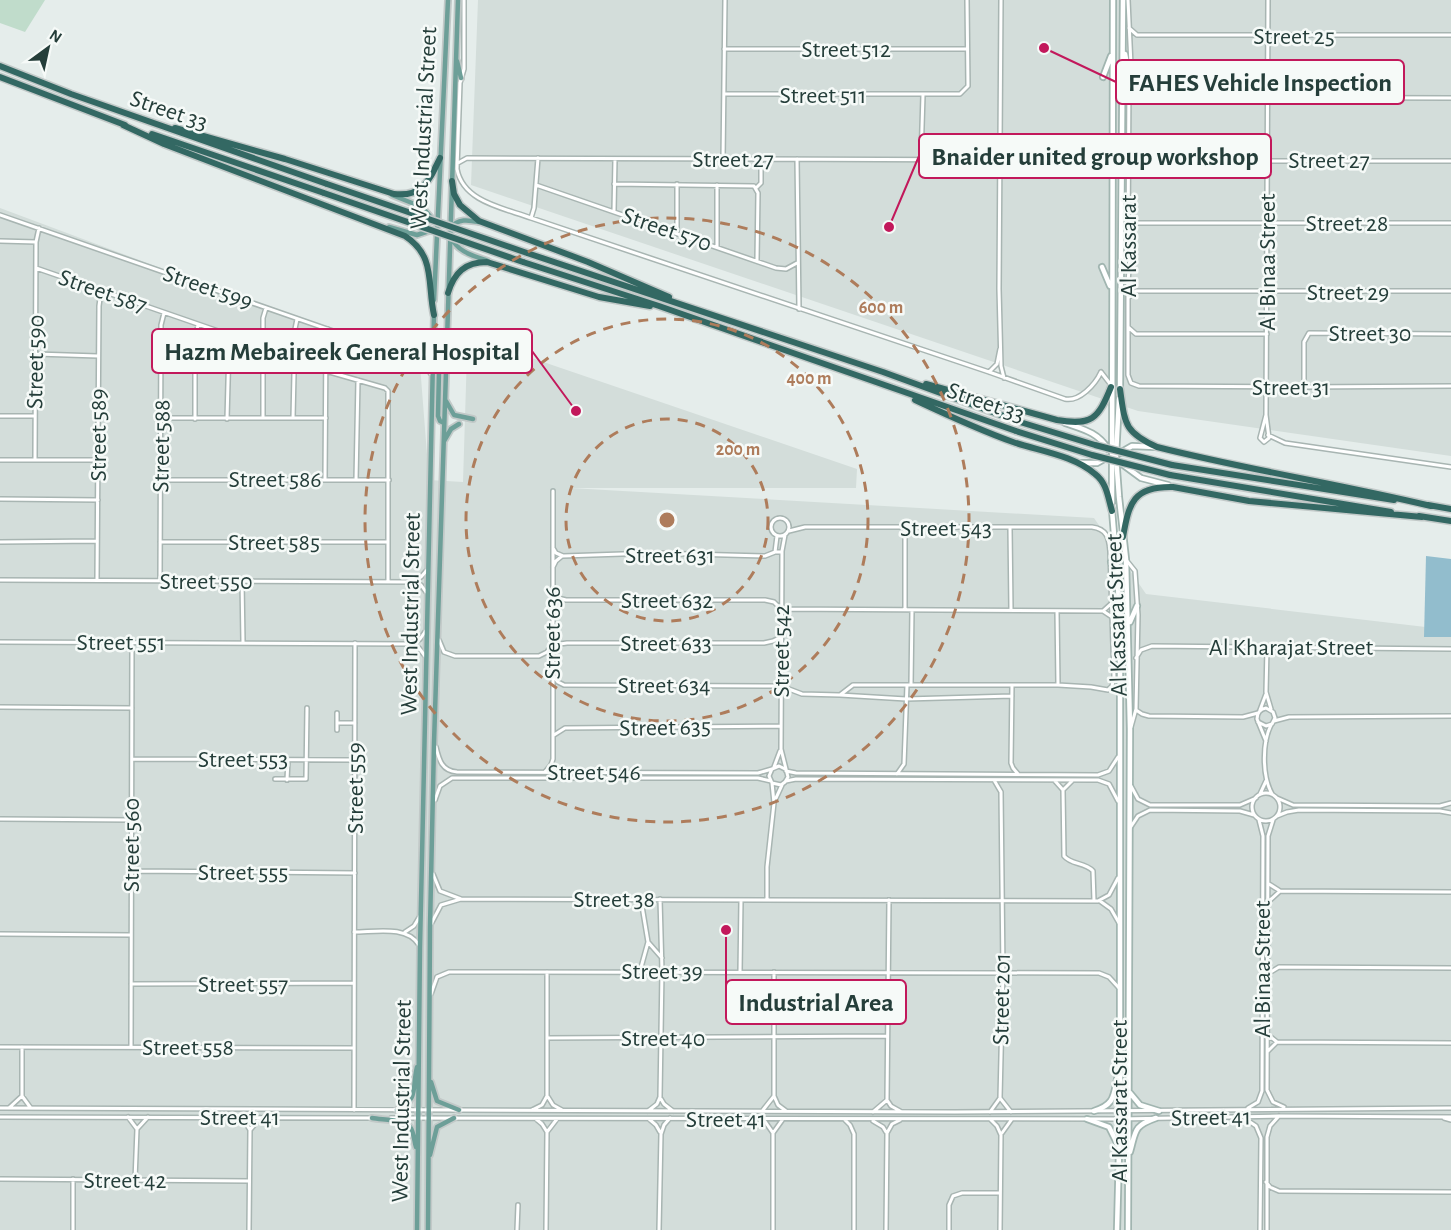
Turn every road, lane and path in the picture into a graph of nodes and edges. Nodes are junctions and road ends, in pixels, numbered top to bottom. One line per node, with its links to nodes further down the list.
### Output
1 (448, 0): 37 (main road, West Industrial Street)
2 (458, 0): 20 (main road, West Industrial Street)
3 (464, 0): 25 (street, West Industrial Street)
4 (725, 0): 17 (street)
5 (967, 0): 18 (street, Street 511)
6 (1001, 0): 45 (street)
7 (1113, 0): 16 (street, Al Kassarat Street)
8 (1123, 0): 19 (street, Al Kassarat Street)
9 (1128, 0): 11 (street, Al Kassarat)
10 (1268, 0): 14 (street, Al Binaa Street)
11 (1129, 28): 12 (street); 15 (street, Al Kassarat)
12 (1137, 35): 14 (street, Street 25); 15 (street)
13 (1451, 35): 14 (street, Street 25)
14 (1268, 36): 31 (street, Al Binaa Street)
15 (1130, 42): 22 (street, Al Kassarat)
16 (1113, 48): 24 (street); 87 (street, Al Kassarat Street)
17 (724, 49): 18 (street, Street 512); 27 (street)
18 (967, 49): 28 (street, Street 511)
19 (1123, 49): 22 (street); 85 (street, Al Kassarat Street)
20 (455, 53): 25 (main road); 51 (main road, West Industrial Street)
21 (0, 66): 34 (highway, Street 33)
22 (1129, 75): 26 (street, Al Kassarat)
23 (0, 77): 33 (highway, Street 33)
24 (1103, 77)
25 (461, 78): 35 (street, West Industrial Street)
26 (1129, 91): 29 (street); 32 (street, Al Kassarat)
27 (724, 94): 28 (street, Street 511); 41 (street)
28 (923, 95): 44 (street)
29 (1137, 97): 31 (street); 32 (street)
30 (1451, 98): 31 (street)
31 (1268, 99): 47 (street, Al Binaa Street)
32 (1129, 105): 36 (street, Al Kassarat)
33 (123, 124): 63 (highway); 95 (highway, Street 33, bridge)
34 (162, 126): 57 (highway); 94 (highway, Street 33, bridge)
35 (458, 151): 38 (street); 49 (street, West Industrial Street)
36 (1129, 154): 46 (street); 50 (street, Al Kassarat)
37 (440, 158): 57 (highway); 66 (main road, West Industrial Street)
38 (467, 158): 39 (street, Street 27); 49 (street)
39 (538, 158): 40 (street, Street 27); 55 (street)
40 (615, 158): 41 (street, Street 27); 52 (street)
41 (723, 159): 42 (street, Street 27)
42 (761, 159): 43 (street, Street 27); 56 (street)
43 (797, 159): 44 (street, Street 27); 81 (street)
44 (921, 159): 45 (street, Street 27)
45 (1000, 159): 109 (street)
46 (1136, 160): 47 (street, Street 27); 50 (street)
47 (1268, 160): 48 (street, Street 27); 68 (street, Al Binaa Street)
48 (1451, 161)
49 (457, 164): 62 (street)
50 (1128, 167): 61 (street, Al Kassarat)
51 (452, 181): 60 (main road, West Industrial Street); 67 (highway)
52 (614, 184): 53 (street); 58 (street)
53 (676, 184): 54 (street); 72 (street)
54 (717, 184): 56 (street); 78 (street)
55 (536, 185): 58 (street, Street 570); 62 (street)
56 (756, 188): 80 (street)
57 (376, 189): 66 (main road)
58 (614, 211): 72 (street, Street 570)
59 (0, 215): 69 (street, Street 599)
60 (451, 215): 66 (main road); 71 (main road, West Industrial Street)
61 (1128, 217): 64 (street); 70 (street, Al Kassarat)
62 (531, 218): 97 (street)
63 (372, 222): 66 (main road); 99 (highway)
64 (1136, 223): 68 (street, Street 28); 70 (street)
65 (1451, 223): 68 (street, Street 28)
66 (439, 224): 71 (main road); 73 (main road); 77 (main road, West Industrial Street)
67 (484, 224): 71 (main road); 94 (highway)
68 (1267, 224): 91 (street, Al Binaa Street)
69 (39, 228): 75 (street, Street 590); 96 (street, Street 599)
70 (1128, 229): 79 (street, Al Kassarat)
71 (450, 231): 73 (main road); 76 (main road, West Industrial Street); 82 (main road)
72 (677, 232): 78 (street, Street 570)
73 (442, 236): 76 (main road); 77 (main road)
74 (0, 241): 75 (street)
75 (36, 242): 84 (street, Street 590)
76 (450, 243): 92 (main road, West Industrial Street)
77 (436, 244): 99 (main road, West Industrial Street)
78 (717, 246): 80 (street, Street 570)
79 (1129, 248): 85 (street); 86 (street, Al Kassarat)
80 (757, 260): 81 (street, Street 570)
81 (797, 263): 97 (street)
82 (495, 264): 92 (highway); 95 (highway)
83 (1102, 267): 87 (street)
84 (36, 268): 88 (street, Street 587); 111 (street, Street 590)
85 (1121, 275): 126 (street, Al Kassarat Street)
86 (1128, 282): 89 (street); 93 (street, Al Kassarat)
87 (1111, 288): 122 (street, Al Kassarat Street)
88 (101, 291): 98 (street, Street 587); 112 (street, Street 589)
89 (1136, 291): 91 (street, Street 29); 93 (street)
90 (1451, 291): 91 (street, Street 29)
91 (1267, 292): 105 (street, Al Binaa Street)
92 (448, 293): 127 (main road, West Industrial Street)
93 (1128, 298): 102 (street, Al Kassarat)
94 (683, 304): 116 (highway, Street 33)
95 (659, 306): 125 (highway, Street 33)
96 (266, 308): 100 (street, Street 599); 133 (street)
97 (799, 309): 115 (street)
98 (164, 313): 101 (street, Street 587); 131 (street, Street 588)
99 (434, 315): 107 (main road, West Industrial Street)
100 (297, 318): 103 (street, Street 599); 134 (street)
101 (198, 325): 132 (street, Street 587); 136 (street)
102 (1128, 327): 104 (street); 108 (street, Al Kassarat)
103 (328, 329): 113 (street, Street 599); 114 (street)
104 (1136, 334): 105 (street); 108 (street)
105 (1267, 334): 123 (street, Al Binaa Street)
106 (1451, 334): 124 (street, Street 30)
107 (434, 341): 110 (main road, West Industrial Street); 113 (street)
108 (1128, 341): 120 (street, Al Kassarat)
109 (1000, 348): 115 (street); 118 (street)
110 (433, 349): 117 (main road, West Industrial Street); 138 (main road)
111 (36, 354): 112 (street); 130 (street, Street 590)
112 (98, 356): 148 (street, Street 589)
113 (416, 360): 117 (street, Street 599)
114 (326, 371): 119 (street); 135 (street)
115 (989, 372): 118 (street)
116 (898, 377): 139 (highway); 159 (highway, Street 33, bridge)
117 (433, 378): 140 (main road, West Industrial Street)
118 (1004, 378): 122 (street)
119 (358, 380): 153 (street); 154 (street)
120 (1131, 383): 123 (street, Street 31)
121 (1451, 386): 124 (street, Street 31)
122 (1112, 387): 139 (highway); 145 (street, Al Kassarat Street)
123 (1266, 387): 124 (street, Street 31); 128 (street, Al Binaa Street)
124 (1305, 387)
125 (892, 388): 149 (highway); 162 (highway, Street 33, bridge)
126 (1120, 389): 144 (highway); 145 (street, Al Kassarat Street)
127 (445, 398): 137 (main road); 138 (main road, West Industrial Street)
128 (1266, 415): 142 (street, Al Binaa Street); 142 (street, Al Binaa Street)
129 (0, 416): 130 (street)
130 (35, 416): 147 (street, Street 590)
131 (162, 418): 136 (street); 152 (street, Street 588)
132 (227, 418): 133 (street); 136 (street)
133 (263, 418): 134 (street)
134 (293, 418): 135 (street)
135 (326, 418): 151 (street)
136 (195, 419)
137 (473, 419)
138 (442, 420): 140 (main road); 143 (main road, West Industrial Street)
139 (1057, 420): 145 (street)
140 (432, 421): 181 (main road, West Industrial Street)
141 (459, 424): 143 (main road)
142 (1269, 435): 150 (street)
143 (443, 443): 203 (main road, West Industrial Street)
144 (1157, 447): 145 (street); 159 (highway)
145 (1114, 455): 149 (street); 155 (street); 161 (street, Al Kassarat Street); 170 (street, Al Kassarat Street)
146 (0, 460): 147 (street)
147 (35, 460): 148 (street)
148 (98, 460): 158 (street, Street 589)
149 (1072, 461): 161 (highway)
150 (1451, 467)
151 (325, 479): 152 (street, Street 586); 153 (street, Street 586)
152 (160, 480): 173 (street, Street 588)
153 (356, 480): 154 (street, Street 586)
154 (388, 480): 174 (street)
155 (1173, 486): 162 (highway); 170 (highway)
156 (553, 491): 175 (street, Street 636)
157 (0, 499): 158 (street)
158 (98, 500): 171 (street, Street 589)
159 (1431, 506): 160 (highway, Street 33)
160 (1451, 508)
161 (1112, 511): 189 (street, Al Kassarat Street)
162 (1422, 517): 163 (highway, Street 33)
163 (1451, 521)
164 (905, 528): 165 (street, Street 543); 166 (street, Street 543); 195 (street)
165 (1010, 528): 167 (street, Street 543); 197 (street)
166 (789, 531): 168 (street); 169 (street)
167 (1104, 531): 180 (street, Al Kassarat Street)
168 (785, 535): 169 (street); 177 (street, Street 542)
169 (777, 536): 176 (street)
170 (1123, 537): 179 (street, Al Kassarat Street)
171 (97, 541): 172 (street); 184 (street, Street 589)
172 (0, 542)
173 (160, 542): 174 (street, Street 585); 185 (street, Street 588)
174 (388, 542): 187 (street)
175 (552, 546): 178 (street); 182 (street, Street 636)
176 (776, 552): 177 (street); 178 (street, Street 631)
177 (782, 552): 194 (street, Street 542)
178 (563, 556): 182 (street)
179 (1126, 559): 193 (street, Al Kassarat Street); 201 (street, Al Kassarat Street)
180 (1111, 562): 189 (street); 192 (street, Al Kassarat Street)
181 (429, 564): 188 (street); 191 (main road, West Industrial Street)
182 (552, 569): 190 (street, Street 636)
183 (0, 580): 184 (street, Street 550)
184 (97, 580): 185 (street, Street 550)
185 (160, 580): 186 (street, Street 550)
186 (242, 581): 187 (street, Street 550); 207 (street)
187 (388, 582): 188 (street, Street 550)
188 (412, 582): 191 (street)
189 (1118, 583): 245 (street, Al Kassarat Street)
190 (552, 592): 194 (street, Street 632); 210 (street, Street 636)
191 (429, 596): 202 (main road, West Industrial Street)
192 (1113, 602): 199 (street); 200 (street, Al Kassarat Street)
193 (1137, 606): 201 (street); 215 (street, Al Kassarat Street)
194 (781, 609): 195 (street, Street 632); 204 (street, Street 542)
195 (905, 609): 196 (street, Street 632)
196 (912, 610): 197 (street, Street 632); 217 (street)
197 (1011, 610): 198 (street, Street 632)
198 (1057, 610): 199 (street, Street 632); 219 (street)
199 (1104, 611): 200 (street)
200 (1114, 619): 219 (street, Al Kassarat Street)
201 (1129, 625): 239 (street, Al Kassarat Street)
202 (428, 627): 209 (street); 214 (main road, West Industrial Street)
203 (437, 636): 210 (street); 243 (main road, West Industrial Street)
204 (781, 637): 213 (street, Street 633); 220 (street, Street 542)
205 (0, 642): 206 (street, Street 551)
206 (132, 642): 207 (street, Street 551); 226 (street, Street 560)
207 (243, 642): 208 (street, Street 551)
208 (355, 643): 209 (street, Street 551); 236 (street, Street 559)
209 (411, 644): 214 (street)
210 (552, 644): 213 (street, Street 636)
211 (1267, 648): 212 (street, Al Kharajat Street); 215 (street, Al Kharajat Street); 221 (street)
212 (1451, 649)
213 (552, 652): 216 (street, Street 636)
214 (426, 658): 302 (main road, West Industrial Street)
215 (1136, 658): 228 (street, Al Kassarat Street)
216 (552, 674): 220 (street, Street 634); 241 (street, Street 636)
217 (909, 685): 218 (street); 222 (street); 224 (street)
218 (1012, 685): 219 (street); 223 (street)
219 (1058, 685)
220 (781, 686): 222 (street, Street 634); 238 (street, Street 542)
221 (1266, 692): 229 (street); 230 (street)
222 (840, 695): 224 (street, Street 634)
223 (1012, 696): 224 (street, Street 634); 250 (street)
224 (906, 699): 251 (street)
225 (0, 707): 226 (street)
226 (132, 708): 246 (street, Street 560)
227 (307, 708): 248 (street)
228 (1136, 709): 230 (street); 239 (street, Al Kassarat Street)
229 (1272, 711): 230 (street); 233 (street); 237 (street)
230 (1259, 712): 234 (street)
231 (337, 713): 235 (street)
232 (1450, 716): 233 (street)
233 (1289, 717): 237 (street)
234 (1258, 722): 237 (street); 242 (street)
235 (337, 723): 236 (street); 240 (street)
236 (355, 723): 249 (street, Street 559)
237 (1273, 723): 242 (street)
238 (781, 726): 241 (street, Street 635); 244 (street, Street 542)
239 (1130, 729): 268 (street, Al Kassarat Street)
240 (337, 730)
241 (553, 736): 254 (street, Street 636)
242 (1266, 741): 260 (street)
243 (434, 743): 254 (street, Street 546); 277 (main road, West Industrial Street)
244 (781, 749): 252 (street, Street 542); 253 (street, Street 542)
245 (1119, 755): 258 (street); 274 (street, Al Kassarat Street)
246 (132, 759): 247 (street, Street 553); 282 (street, Street 560)
247 (288, 760): 248 (street, Street 553); 261 (street)
248 (306, 760): 249 (street, Street 553); 261 (street)
249 (355, 760): 288 (street, Street 559)
250 (1011, 763): 257 (street); 258 (street)
251 (904, 764): 255 (street); 256 (street)
252 (773, 769): 253 (street); 254 (street, Street 546); 266 (street)
253 (786, 770): 255 (street); 267 (street)
254 (545, 772)
255 (897, 774): 256 (street)
256 (912, 774): 257 (street)
257 (1002, 774): 258 (street)
258 (1021, 774)
259 (274, 779): 261 (street)
260 (1266, 779): 271 (street); 272 (street)
261 (287, 780)
262 (993, 780): 263 (street); 267 (street); 270 (street)
263 (1010, 780): 264 (street); 270 (street)
264 (1054, 780): 265 (street); 269 (street)
265 (1073, 780): 269 (street); 274 (street)
266 (772, 782): 267 (street); 275 (street); 277 (street, Street 546)
267 (785, 782): 275 (street)
268 (1130, 784): 273 (street); 285 (street, Al Kassarat Street)
269 (1063, 790): 300 (street)
270 (1001, 792): 299 (street)
271 (1259, 795): 272 (street); 273 (street)
272 (1275, 797): 276 (street); 280 (street)
273 (1256, 798): 279 (street)
274 (1119, 802): 289 (street, Al Kassarat Street)
275 (774, 803): 297 (street)
276 (1451, 803)
277 (433, 805): 287 (main road, West Industrial Street)
278 (1451, 813): 280 (street)
279 (1254, 815): 283 (street); 285 (street)
280 (1277, 816): 284 (street)
281 (0, 819): 282 (street)
282 (131, 820): 286 (street, Street 560)
283 (1259, 820): 284 (street); 354 (street, Al Binaa Street)
284 (1273, 820): 290 (street, Al Binaa Street)
285 (1130, 830): 342 (street, Al Kassarat Street)
286 (131, 871): 288 (street, Street 555); 308 (street, Street 560)
287 (432, 872): 293 (street); 304 (main road, West Industrial Street)
288 (355, 873): 305 (street, Street 559)
289 (1119, 876): 300 (street); 303 (street, Al Kassarat Street)
290 (1268, 883): 291 (street); 301 (street, Al Binaa Street)
291 (1280, 891): 292 (street); 301 (street)
292 (1451, 892)
293 (461, 899): 294 (street, Street 38); 304 (street)
294 (640, 899): 295 (street, Street 38); 309 (street)
295 (660, 899): 296 (street, Street 38); 311 (street)
296 (741, 900): 297 (street, Street 38); 318 (street)
297 (767, 900): 298 (street, Street 38)
298 (889, 900): 299 (street, Street 38); 320 (street)
299 (1002, 900): 300 (street, Street 38); 321 (street, Street 201)
300 (1096, 901): 303 (street)
301 (1268, 903): 312 (street, Al Binaa Street)
302 (421, 913): 306 (street); 310 (main road, West Industrial Street)
303 (1119, 924): 325 (street, Al Kassarat Street)
304 (430, 927): 326 (main road, West Industrial Street)
305 (354, 932): 306 (street); 323 (street, Street 559)
306 (405, 932): 310 (street)
307 (0, 934): 308 (street)
308 (131, 935): 324 (street, Street 560)
309 (648, 942): 311 (street); 315 (street)
310 (420, 947): 339 (main road, West Industrial Street)
311 (662, 958): 317 (street)
312 (1268, 958): 313 (street); 322 (street, Al Binaa Street)
313 (1279, 967): 314 (street); 322 (street)
314 (1451, 968)
315 (640, 971): 316 (street, Street 39); 317 (street, Street 39)
316 (547, 972): 326 (street, Street 39); 330 (street)
317 (662, 972): 318 (street, Street 39); 331 (street)
318 (740, 972): 319 (street, Street 39)
319 (774, 972): 320 (street, Street 39); 329 (street)
320 (888, 972): 321 (street, Street 39); 328 (street)
321 (1003, 972): 325 (street, Street 39); 347 (street, Street 201)
322 (1268, 975): 327 (street, Al Binaa Street)
323 (354, 983): 324 (street, Street 557); 337 (street, Street 559)
324 (131, 984): 336 (street, Street 560)
325 (1119, 990): 340 (street, Al Kassarat Street)
326 (429, 998): 341 (main road, West Industrial Street)
327 (1267, 1034): 332 (street); 338 (street, Al Binaa Street)
328 (887, 1036): 329 (street, Street 40); 348 (street)
329 (774, 1037): 331 (street, Street 40); 345 (street)
330 (547, 1038): 331 (street, Street 40); 343 (street)
331 (661, 1038): 346 (street)
332 (1277, 1042): 333 (street); 338 (street)
333 (1451, 1043)
334 (0, 1047): 335 (street, Street 558)
335 (22, 1047): 336 (street, Street 558); 344 (street)
336 (131, 1047): 337 (street, Street 558)
337 (354, 1048): 355 (street, Street 559)
338 (1267, 1052): 352 (street, Al Binaa Street)
339 (419, 1062): 356 (main road); 357 (main road, West Industrial Street)
340 (1119, 1066): 366 (street); 373 (street, Al Kassarat Street)
341 (429, 1073): 358 (main road, West Industrial Street); 359 (main road)
342 (1130, 1093): 367 (street, Al Kassarat Street); 368 (street)
343 (547, 1095): 360 (street); 361 (street)
344 (22, 1096): 350 (street); 351 (street)
345 (774, 1096): 364 (street); 365 (street)
346 (660, 1097): 362 (street); 363 (street)
347 (1000, 1098): 371 (street); 372 (street)
348 (887, 1100): 369 (street); 370 (street)
349 (0, 1108): 350 (street, Street 41)
350 (9, 1108): 351 (street, Street 41)
351 (32, 1108): 355 (street, Street 41)
352 (1286, 1108): 353 (street, Street 41); 354 (street, Street 41)
353 (1450, 1108)
354 (1244, 1109): 368 (street, Street 41)
355 (354, 1110): 356 (street, Street 41)
356 (397, 1110): 357 (street, Street 41)
357 (418, 1110): 358 (street, Street 41); 382 (main road, West Industrial Street)
358 (428, 1110): 359 (street, Street 41); 383 (main road, West Industrial Street)
359 (459, 1110): 360 (street, Street 41)
360 (531, 1111): 361 (street, Street 41)
361 (563, 1111): 362 (street, Street 41)
362 (647, 1111): 363 (street, Street 41)
363 (674, 1111): 364 (street, Street 41)
364 (762, 1111): 365 (street, Street 41)
365 (786, 1111): 369 (street, Street 41)
366 (1094, 1111): 372 (street, Street 41); 373 (street, Street 41)
367 (1129, 1111): 368 (street, Street 41); 373 (street, Street 41); 399 (street, Al Kassarat Street)
368 (1159, 1111)
369 (872, 1112): 370 (street, Street 41)
370 (902, 1112): 371 (street, Street 41)
371 (990, 1112): 372 (street, Street 41)
372 (1011, 1112)
373 (1120, 1112): 398 (street, Al Kassarat Street)
374 (127, 1116): 375 (street, Street 41); 377 (street, Street 41); 401 (street)
375 (149, 1116): 378 (street, Street 41); 401 (street)
376 (1279, 1116): 380 (street, Street 41); 390 (street, Street 41); 416 (street)
377 (0, 1117)
378 (238, 1117): 379 (street, Street 41); 402 (street)
379 (261, 1117): 381 (street, Street 41); 402 (street)
380 (1242, 1117): 389 (street, Street 41); 436 (street)
381 (372, 1118): 382 (street, Street 41); 409 (main road)
382 (418, 1118): 383 (street, Street 41); 409 (main road, West Industrial Street)
383 (428, 1118): 384 (street, Street 41); 411 (main road, West Industrial Street)
384 (454, 1118): 385 (street, Street 41); 411 (main road)
385 (536, 1118): 386 (street, Street 41); 403 (street)
386 (558, 1118): 387 (street, Street 41); 403 (street)
387 (648, 1118): 388 (street, Street 41); 406 (street)
388 (670, 1118): 391 (street, Street 41); 406 (street)
389 (1156, 1118): 399 (street, Street 41); 410 (street)
390 (1451, 1118)
391 (763, 1119): 392 (street, Street 41); 404 (street)
392 (783, 1119): 393 (street, Street 41); 404 (street)
393 (843, 1119): 394 (street, Street 41); 430 (street)
394 (870, 1119): 400 (street, Street 41); 405 (street)
395 (990, 1119): 396 (street, Street 41); 400 (street, Street 41); 407 (street)
396 (1012, 1119): 397 (street, Street 41); 407 (street)
397 (1087, 1119): 398 (street, Street 41); 408 (street)
398 (1119, 1119): 399 (street, Street 41); 408 (street, Al Kassarat Street)
399 (1129, 1119): 410 (street, Al Kassarat Street)
400 (902, 1120): 405 (street)
401 (137, 1129): 414 (street)
402 (250, 1130): 415 (street)
403 (547, 1132): 427 (street)
404 (773, 1133): 429 (street)
405 (887, 1133): 431 (street)
406 (661, 1134): 428 (street)
407 (1001, 1135): 419 (street)
408 (1118, 1146): 434 (street, Al Kassarat Street)
409 (418, 1152): 424 (main road, West Industrial Street)
410 (1128, 1157): 435 (street, Al Kassarat Street)
411 (428, 1164): 425 (main road, West Industrial Street)
412 (0, 1179): 413 (street, Street 42)
413 (73, 1179): 414 (street, Street 42); 422 (street)
414 (135, 1180): 415 (street, Street 42)
415 (249, 1181): 423 (street)
416 (1266, 1182): 417 (street); 420 (street)
417 (1279, 1191): 418 (street); 420 (street)
418 (1451, 1192)
419 (1000, 1193): 432 (street); 433 (street)
420 (1266, 1198): 437 (street)
421 (518, 1205): 426 (street)
422 (74, 1230)
423 (249, 1230)
424 (417, 1230)
425 (428, 1230)
426 (517, 1230)
427 (546, 1230)
428 (659, 1230)
429 (773, 1230)
430 (854, 1230)
431 (886, 1230)
432 (949, 1230)
433 (1000, 1230)
434 (1117, 1230)
435 (1128, 1230)
436 (1260, 1230)
437 (1267, 1230)

